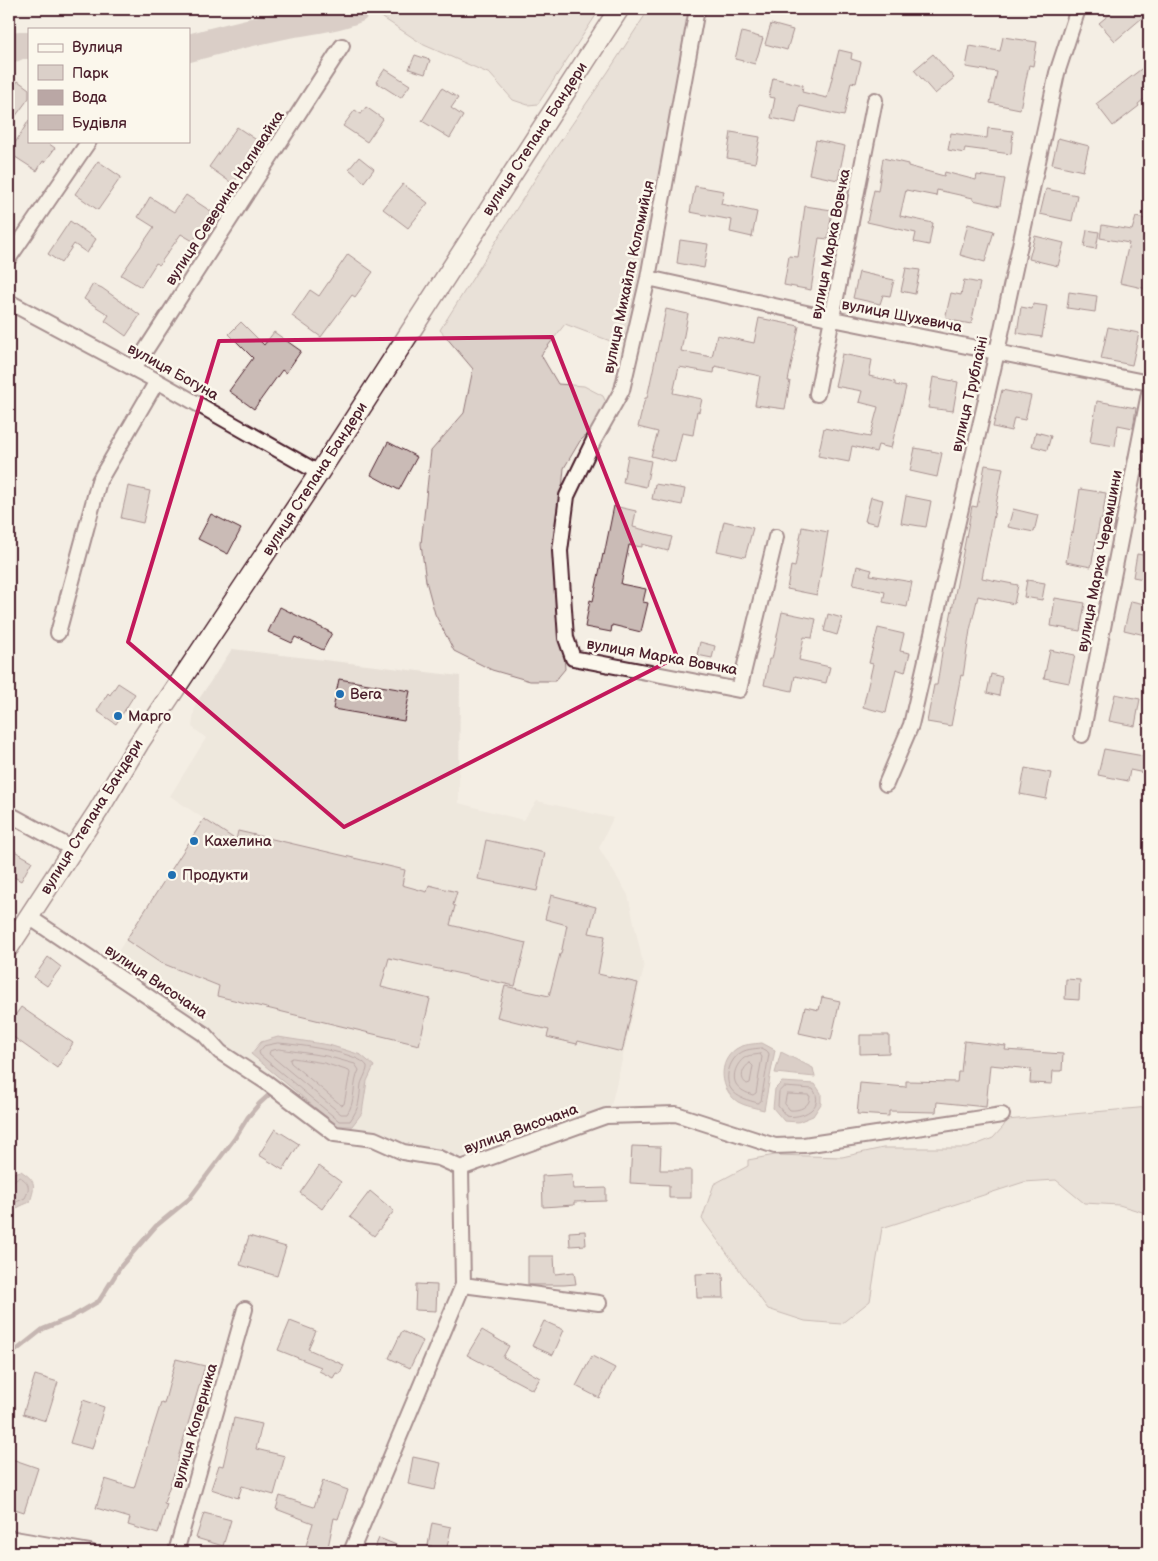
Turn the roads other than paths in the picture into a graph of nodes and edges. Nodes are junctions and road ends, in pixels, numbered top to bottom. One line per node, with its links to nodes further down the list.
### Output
1 (619, 9): 17 (main road, вулиця Степана Бандери)
2 (697, 9): 8 (street, вулиця Михайла Коломийця)
3 (1078, 9): 11 (street, вулиця Трублаїні)
4 (342, 46): 12 (street, вулиця Северина Наливайка)
5 (875, 100): 10 (street, вулиця Марка Вовчка)
6 (88, 142): 7 (street)
7 (9, 258)
8 (648, 278): 10 (street, вулиця Шухевича); 20 (street, вулиця Михайла Коломийця)
9 (9, 302): 12 (street, вулиця Богуна)
10 (833, 319): 11 (street, вулиця Шухевича); 16 (street, вулиця Марка Вовчка)
11 (997, 352): 14 (street, вулиця Шухевича); 22 (street, вулиця Трублаїні)
12 (134, 368): 13 (street, вулиця Богуна)
13 (157, 381): 17 (street, вулиця Богуна); 19 (street)
14 (1149, 383)
15 (1149, 393): 21 (street, вулиця Марка Черемшини)
16 (817, 394)
17 (319, 473): 24 (main road, вулиця Степана Бандери)
18 (776, 537): 20 (street, вулиця Марка Вовчка)
19 (58, 633)
20 (573, 658)
21 (1082, 734)
22 (886, 784)
23 (9, 814): 24 (street)
24 (74, 849): 25 (main road, вулиця Степана Бандери)
25 (29, 917): 26 (main road, вулиця Степана Бандери); 28 (street, вулиця Височана)
26 (9, 947)
27 (1002, 1115): 28 (street, вулиця Височана)
28 (461, 1168): 29 (street)
29 (463, 1286): 30 (street); 35 (street)
30 (599, 1303)
31 (245, 1309): 34 (street, вулиця Коперника)
32 (9, 1538): 33 (street)
33 (90, 1552)
34 (176, 1552)
35 (351, 1552)

